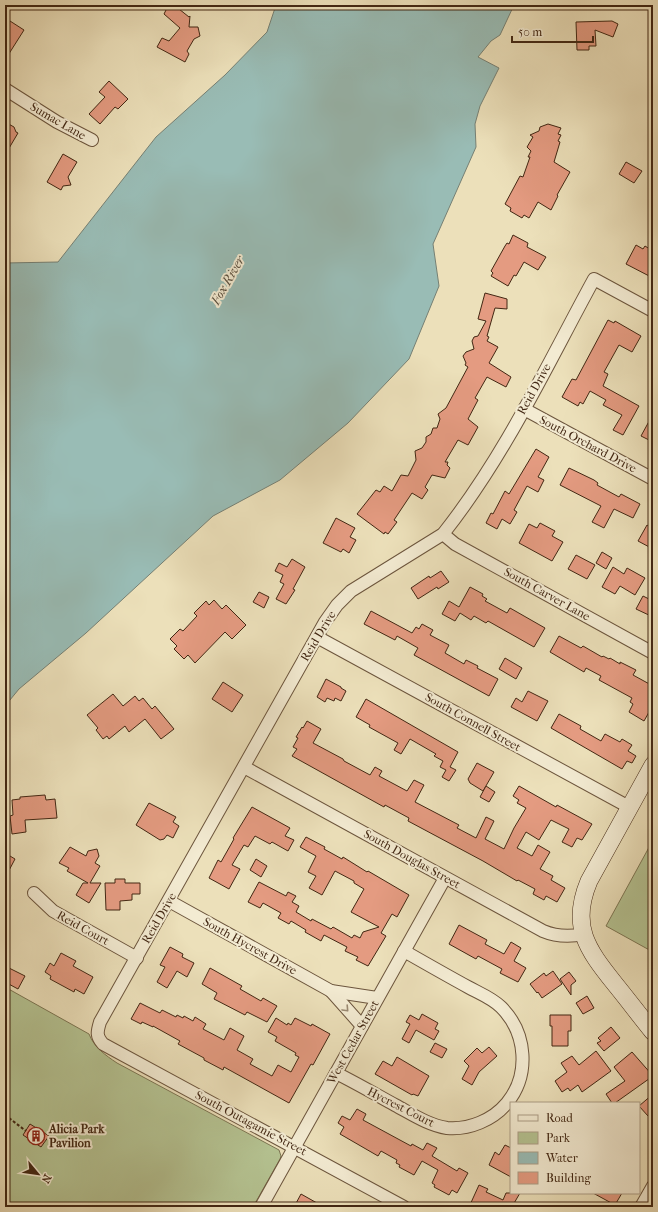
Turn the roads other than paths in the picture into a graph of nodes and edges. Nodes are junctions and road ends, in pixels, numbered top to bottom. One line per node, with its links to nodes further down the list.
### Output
1 (5, 89): 2 (street, Sumac Lane)
2 (92, 140)
3 (653, 311): 4 (street, Reid Drive)
4 (524, 409): 5 (street, South Orchard Drive); 6 (street, Reid Drive)
5 (653, 479)
6 (443, 534): 7 (street, Reid Drive); 8 (street, South Carver Lane)
7 (317, 637): 10 (street, Reid Drive); 11 (street, South Connell Street)
8 (653, 653)
9 (653, 765): 11 (main road)
10 (244, 767): 12 (street, South Douglas Street); 14 (street, Reid Drive)
11 (629, 807): 15 (main road)
12 (445, 878): 15 (street, South Douglas Street); 16 (street, West Cedar Street)
13 (34, 893): 17 (street, Reid Court)
14 (169, 901): 17 (street, Reid Drive); 18 (street, South Hycrest Drive)
15 (584, 934): 21 (main road)
16 (404, 951): 19 (street, West Cedar Street); 23 (street, Hycrest Court)
17 (137, 958): 22 (street, Reid Drive)
18 (331, 991): 19 (street, South Hycrest Drive); 20 (street, South Hycrest Drive, one-way to 20)
19 (377, 998): 20 (street, West Cedar Street)
20 (362, 1026): 23 (street, West Cedar Street)
21 (653, 1032)
22 (98, 1039): 24 (street, South Outagamie Street)
23 (336, 1073): 24 (street, West Cedar Street)
24 (295, 1147): 26 (street, West Cedar Street); 27 (street, South Outagamie Street)
25 (653, 1186): 28 (street)
26 (261, 1207)
27 (404, 1207)
28 (641, 1207)

